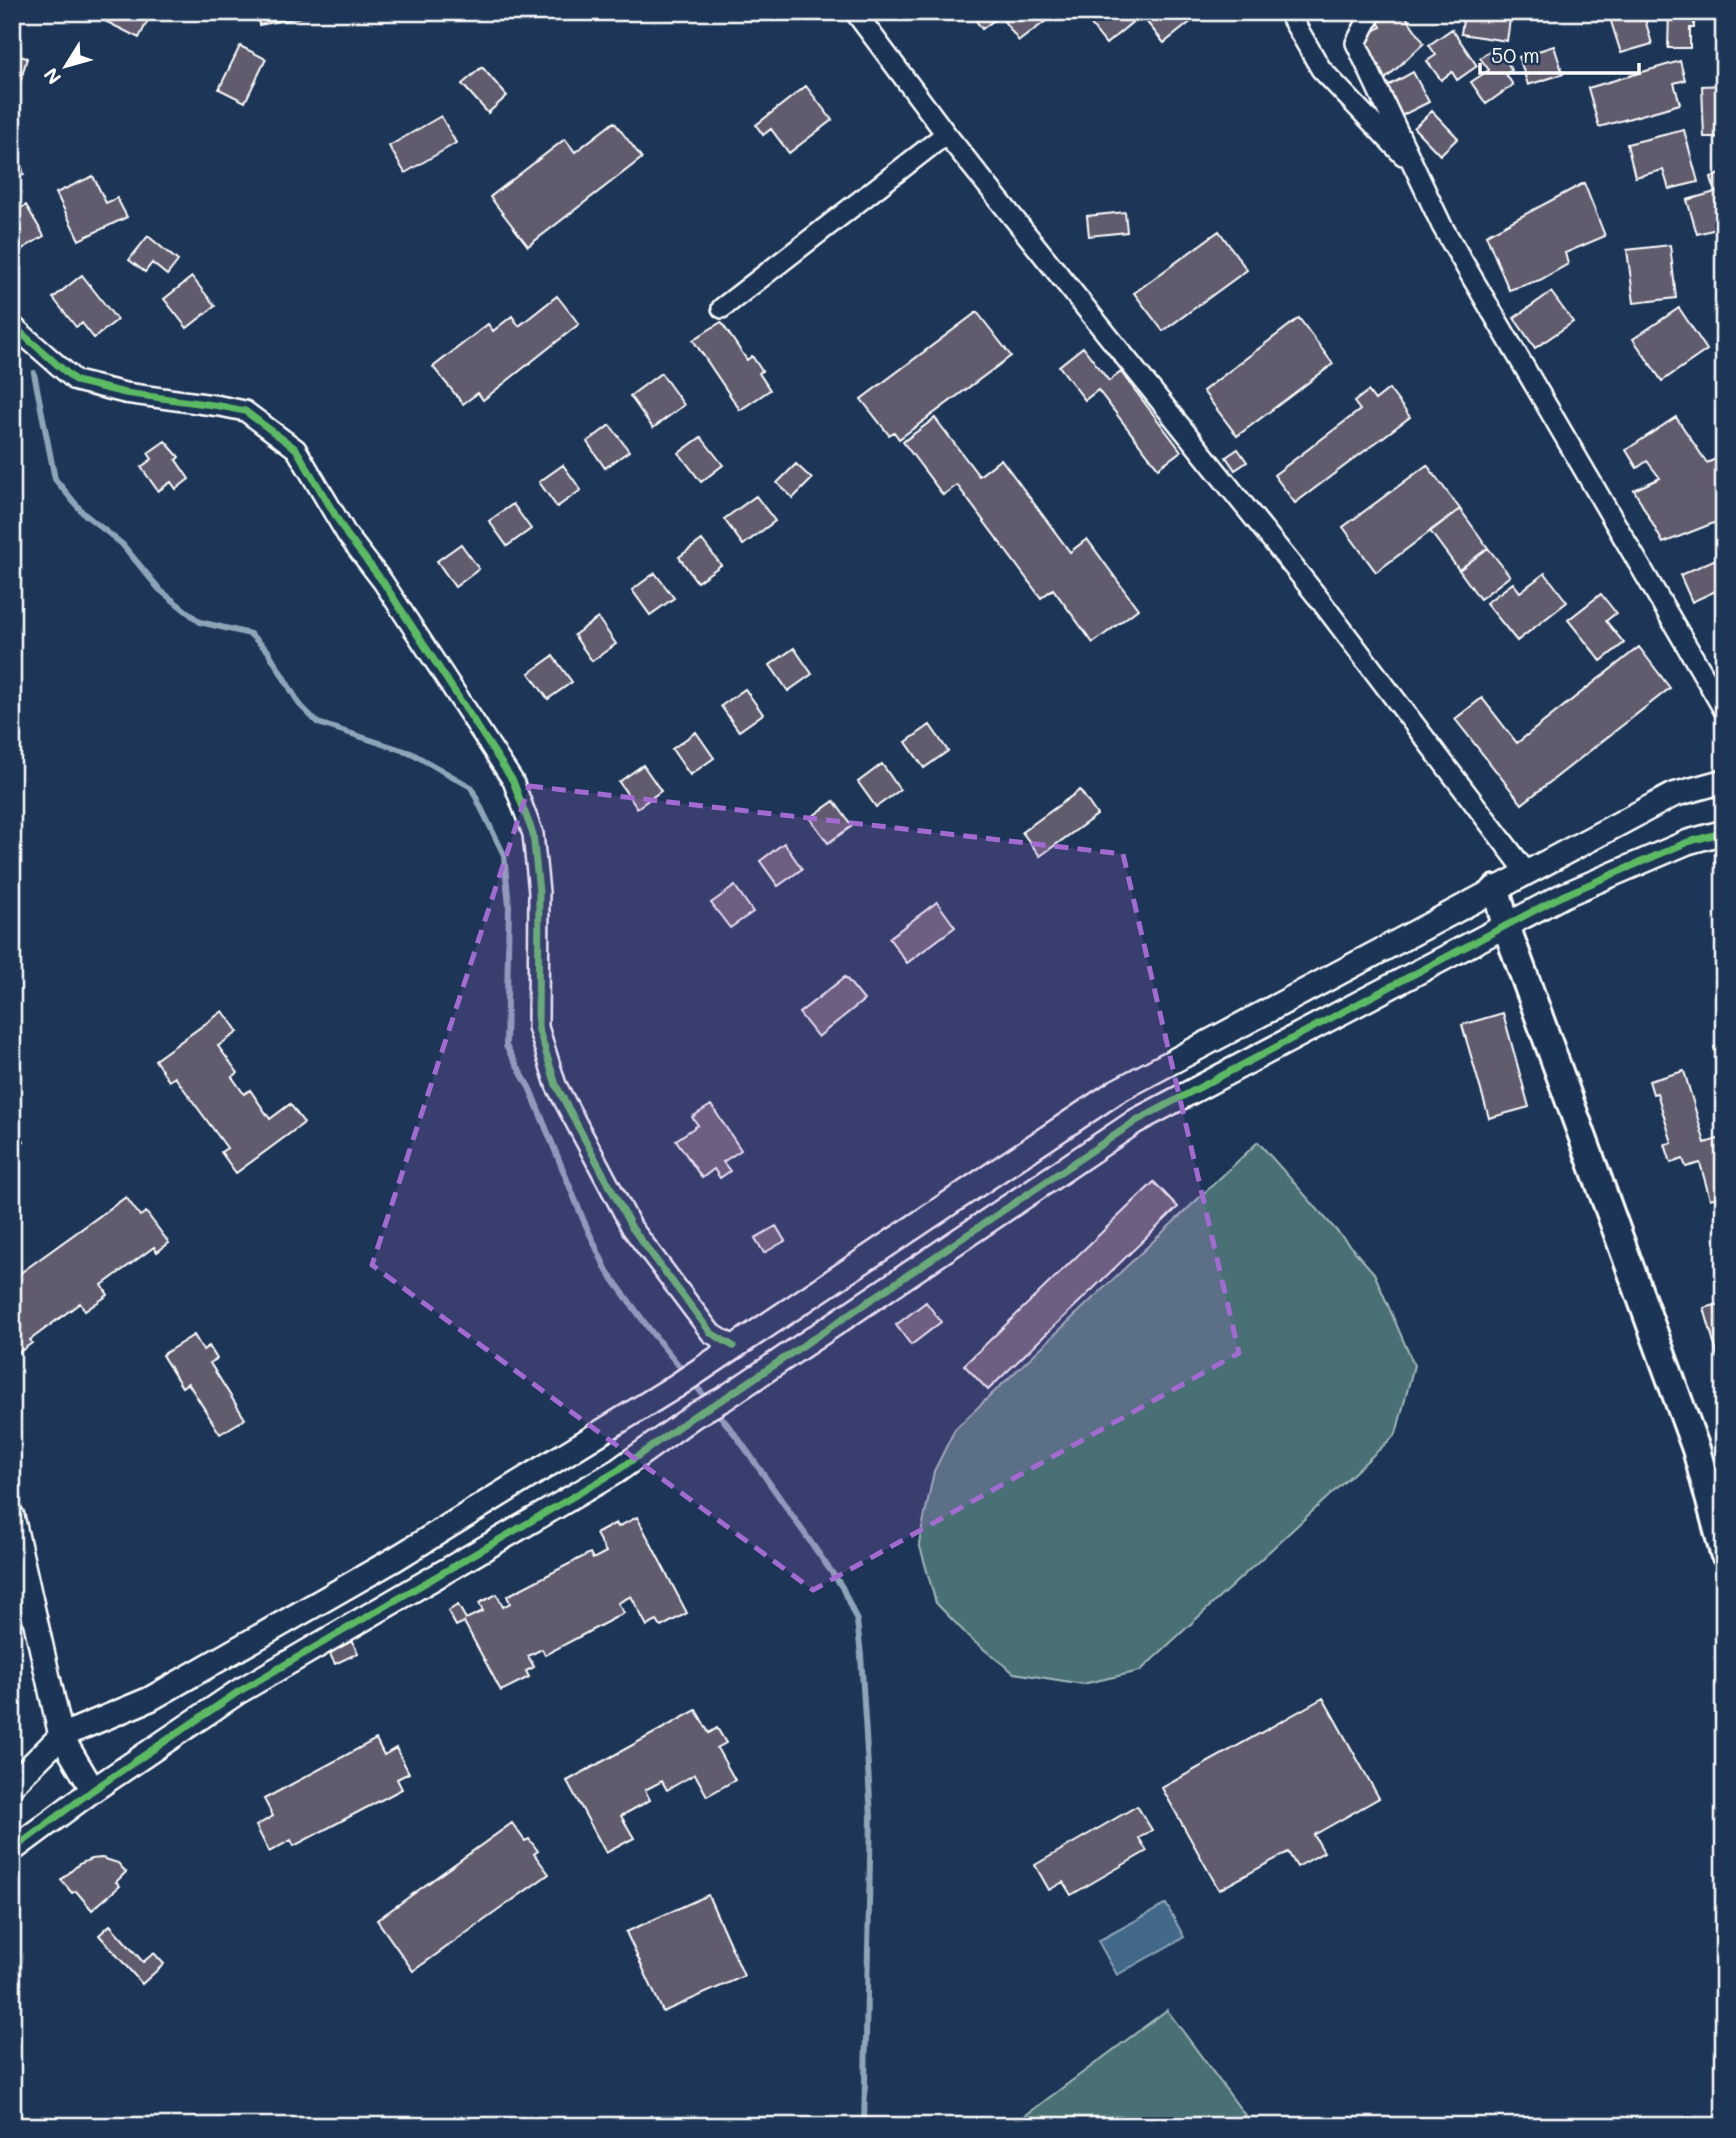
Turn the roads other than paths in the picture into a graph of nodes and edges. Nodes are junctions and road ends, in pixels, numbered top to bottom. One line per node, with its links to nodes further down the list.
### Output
1 (855, 12): 4 (street)
2 (1287, 12): 5 (street)
3 (1372, 12): 5 (street)
4 (946, 134): 6 (street); 11 (street)
5 (1415, 168): 8 (street)
6 (722, 308)
7 (12, 325): 14 (street)
8 (1724, 710)
9 (1724, 780): 11 (street)
10 (1724, 832): 13 (street)
11 (1527, 873): 12 (street)
12 (1496, 889): 13 (main road); 14 (street)
13 (1506, 926): 16 (main road); 19 (street)
14 (733, 1346): 17 (street)
15 (12, 1516): 17 (street)
16 (1724, 1553)
17 (61, 1736): 18 (street); 19 (street)
18 (12, 1785)
19 (93, 1790): 20 (street)
20 (12, 1850)

